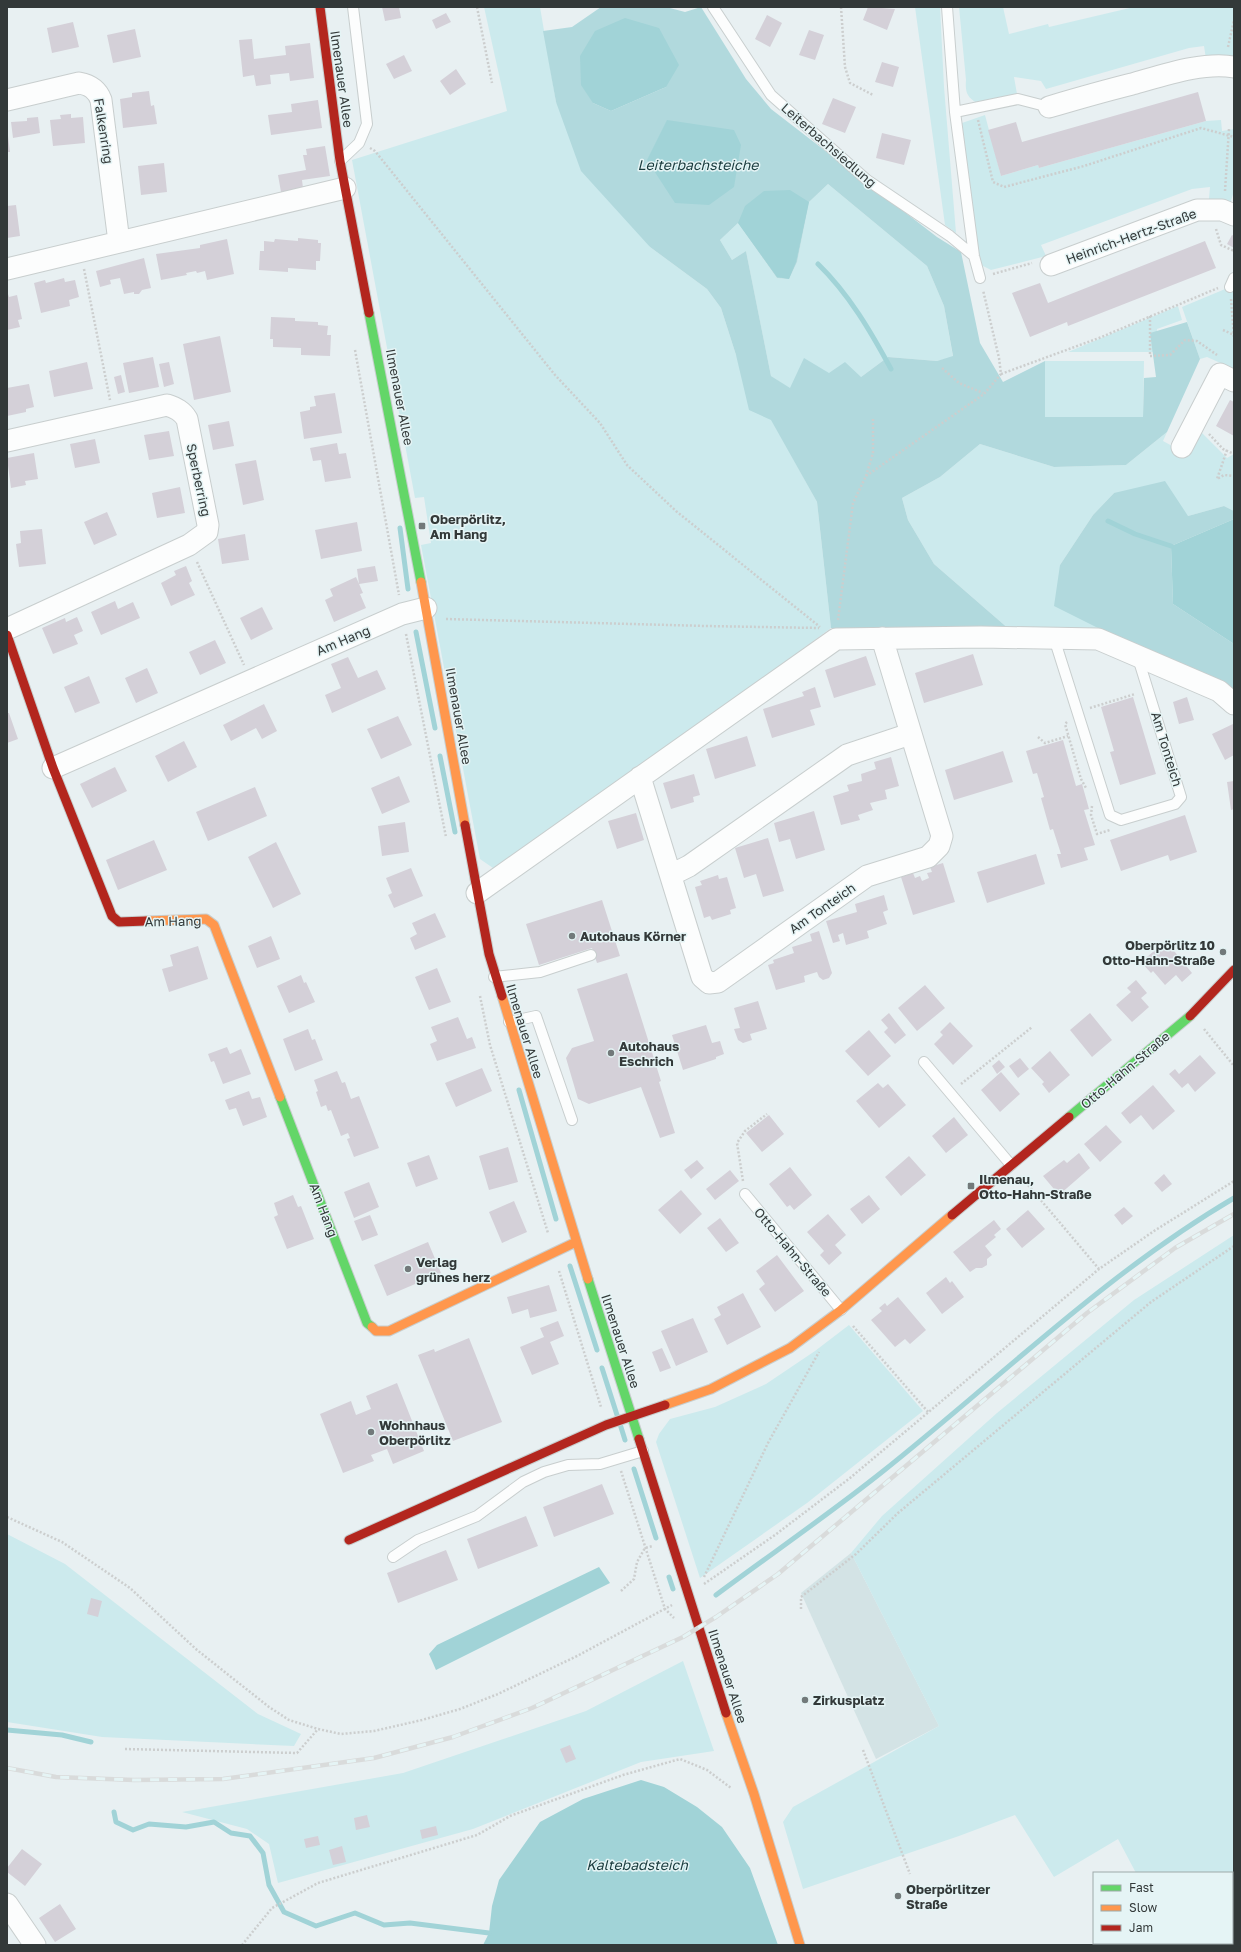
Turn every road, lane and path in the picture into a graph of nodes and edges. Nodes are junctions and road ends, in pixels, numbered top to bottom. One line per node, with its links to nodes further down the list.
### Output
1 (320, 7): 20 (street, Ilmenauer Allee)
2 (353, 7): 19 (lane)
3 (477, 7): 10 (path)
4 (712, 7): 26 (lane, Leiterbachsiedlung)
5 (841, 7): 11 (path)
6 (947, 7): 15 (lane)
7 (1234, 20): 8 (path)
8 (1231, 33)
9 (1234, 67): 13 (street)
10 (492, 83)
11 (872, 95)
12 (7, 100): 24 (street, Falkenring)
13 (1049, 107): 14 (lane)
14 (975, 108): 15 (lane); 17 (path)
15 (955, 112): 26 (lane)
16 (1229, 129): 17 (path)
17 (1228, 137): 18 (path); 22 (path)
18 (1234, 137)
19 (359, 143): 20 (lane); 51 (path)
20 (340, 161): 21 (street, Ilmenauer Allee)
21 (345, 188): 24 (street); 49 (street, Ilmenauer Allee)
22 (1225, 192)
23 (1234, 215): 27 (street, Heinrich-Hertz-Straße)
24 (119, 242): 25 (street)
25 (81, 251): 28 (street); 39 (path)
26 (974, 256): 29 (lane)
27 (1051, 265): 29 (path)
28 (7, 269)
29 (980, 278): 36 (path)
30 (1232, 282): 31 (path); 33 (path)
31 (1150, 316): 34 (path); 36 (path)
32 (1223, 330): 33 (path)
33 (1234, 336)
34 (1222, 358)
35 (942, 368): 38 (path)
36 (1001, 374): 38 (path)
37 (1234, 381): 41 (street)
38 (984, 394): 46 (path)
39 (113, 417): 42 (street, Sperberring); 48 (street, Sperberring)
40 (873, 417): 46 (path)
41 (1196, 421): 43 (street); 44 (path)
42 (7, 441)
43 (1182, 447)
44 (1227, 450): 45 (path); 47 (path)
45 (1234, 454)
46 (866, 476): 51 (path)
47 (1234, 476)
48 (189, 545): 50 (street, Sperberring); 56 (path)
49 (426, 608): 51 (path); 56 (street, Am Hang); 64 (street, Ilmenauer Allee)
50 (7, 629)
51 (828, 633): 53 (street); 62 (street)
52 (7, 634): 61 (street)
53 (882, 638): 54 (street); 58 (street, Am Tonteich)
54 (1054, 638): 55 (street); 55 (lane, Am Tonteich)
55 (1138, 657): 57 (street)
56 (250, 680): 61 (street, Am Hang)
57 (1234, 704)
58 (910, 734): 63 (street); 63 (street, Am Tonteich)
59 (1068, 736): 60 (path)
60 (1038, 737)
61 (53, 768): 80 (street, Am Hang)
62 (640, 777): 63 (street, Am Tonteich); 64 (street)
63 (671, 875)
64 (477, 893): 67 (street, Ilmenauer Allee)
65 (591, 955): 67 (lane)
66 (1234, 970): 68 (street, Otto-Hahn-Straße)
67 (494, 977): 69 (street, Ilmenauer Allee)
68 (1192, 1015): 72 (path); 76 (street, Otto-Hahn-Straße)
69 (509, 1022): 75 (lane); 80 (street, Ilmenauer Allee)
70 (1032, 1027): 73 (path)
71 (924, 1062): 73 (lane)
72 (1234, 1066)
73 (949, 1093): 76 (lane)
74 (767, 1114): 77 (path)
75 (572, 1120)
76 (1011, 1165): 82 (path); 83 (street, Otto-Hahn-Straße)
77 (742, 1172)
78 (1234, 1181): 82 (path)
79 (745, 1194): 83 (lane, Otto-Hahn-Straße)
80 (576, 1242): 86 (street, Ilmenauer Allee)
81 (1234, 1246): 94 (path)
82 (1099, 1269): 85 (path)
83 (841, 1310): 84 (street, Otto-Hahn-Straße); 85 (path)
84 (814, 1330): 85 (path); 86 (street, Otto-Hahn-Straße)
85 (929, 1413)
86 (631, 1416): 87 (street, Ilmenauer Allee); 89 (street)
87 (643, 1451): 90 (street, Ilmenauer Allee); 91 (lane)
88 (7, 1517): 95 (path)
89 (349, 1540)
90 (672, 1541): 92 (path); 98 (street, Ilmenauer Allee)
91 (393, 1557)
92 (621, 1591)
93 (666, 1609): 95 (path)
94 (800, 1609)
95 (318, 1729): 96 (path)
96 (125, 1749)
97 (863, 1750): 99 (path)
98 (754, 1794): 102 (path); 103 (street, Ilmenauer Allee)
99 (910, 1874)
100 (7, 1904): 101 (street)
101 (35, 1945)
102 (242, 1945)
103 (800, 1945)

